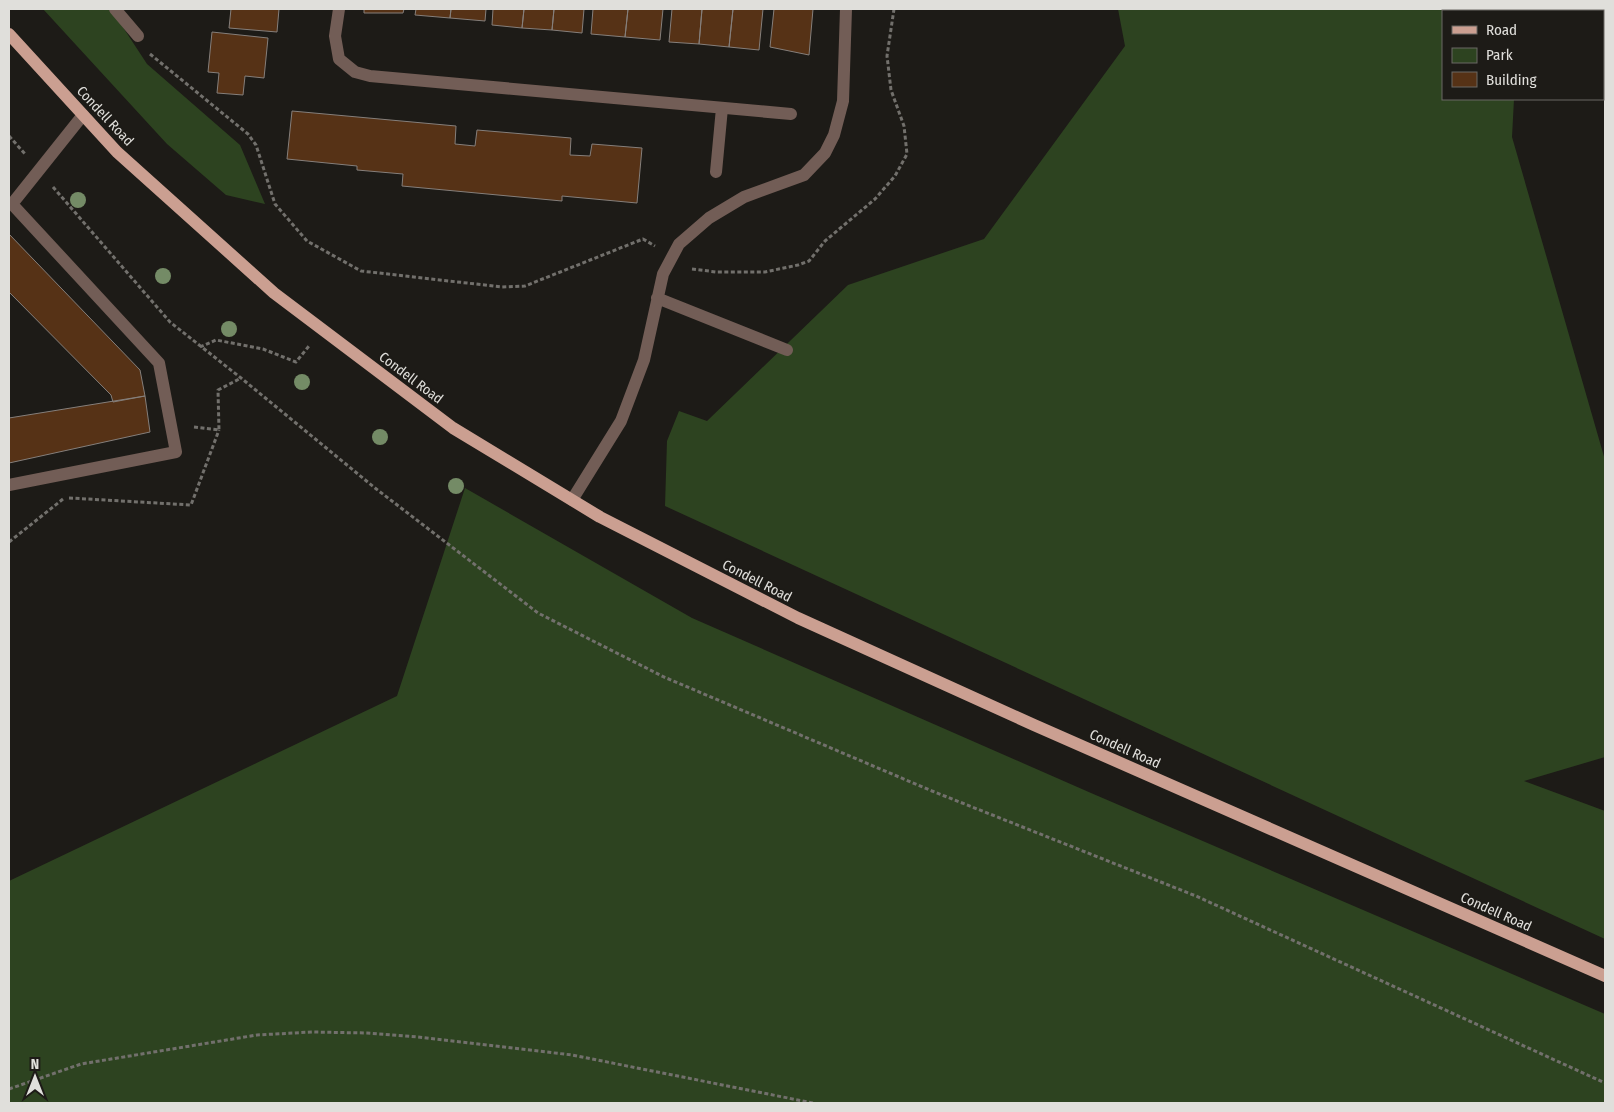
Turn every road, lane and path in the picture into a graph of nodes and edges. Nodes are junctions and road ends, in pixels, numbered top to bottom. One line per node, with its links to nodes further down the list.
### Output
1 (115, 9): 6 (street)
2 (339, 9): 7 (street)
3 (846, 9): 14 (street)
4 (894, 9): 14 (path)
5 (9, 34): 9 (main road, Condell Road)
6 (138, 36): 14 (path)
7 (722, 108): 8 (street); 12 (street)
8 (791, 114)
9 (83, 115): 11 (street); 23 (main road, Condell Road)
10 (9, 136): 11 (path)
11 (39, 170): 13 (street); 16 (path)
12 (716, 172)
13 (10, 204): 20 (street)
14 (672, 257): 15 (street)
15 (657, 298): 17 (street); 23 (street)
16 (200, 347): 18 (path); 19 (path)
17 (786, 350)
18 (296, 362)
19 (241, 378): 21 (path); 26 (path)
20 (171, 424): 21 (path); 22 (street)
21 (219, 430): 24 (path)
22 (9, 486)
23 (572, 500): 25 (main road, Condell Road)
24 (9, 542)
25 (1605, 976)
26 (1605, 1083)
27 (9, 1089): 28 (path)
28 (813, 1103)

